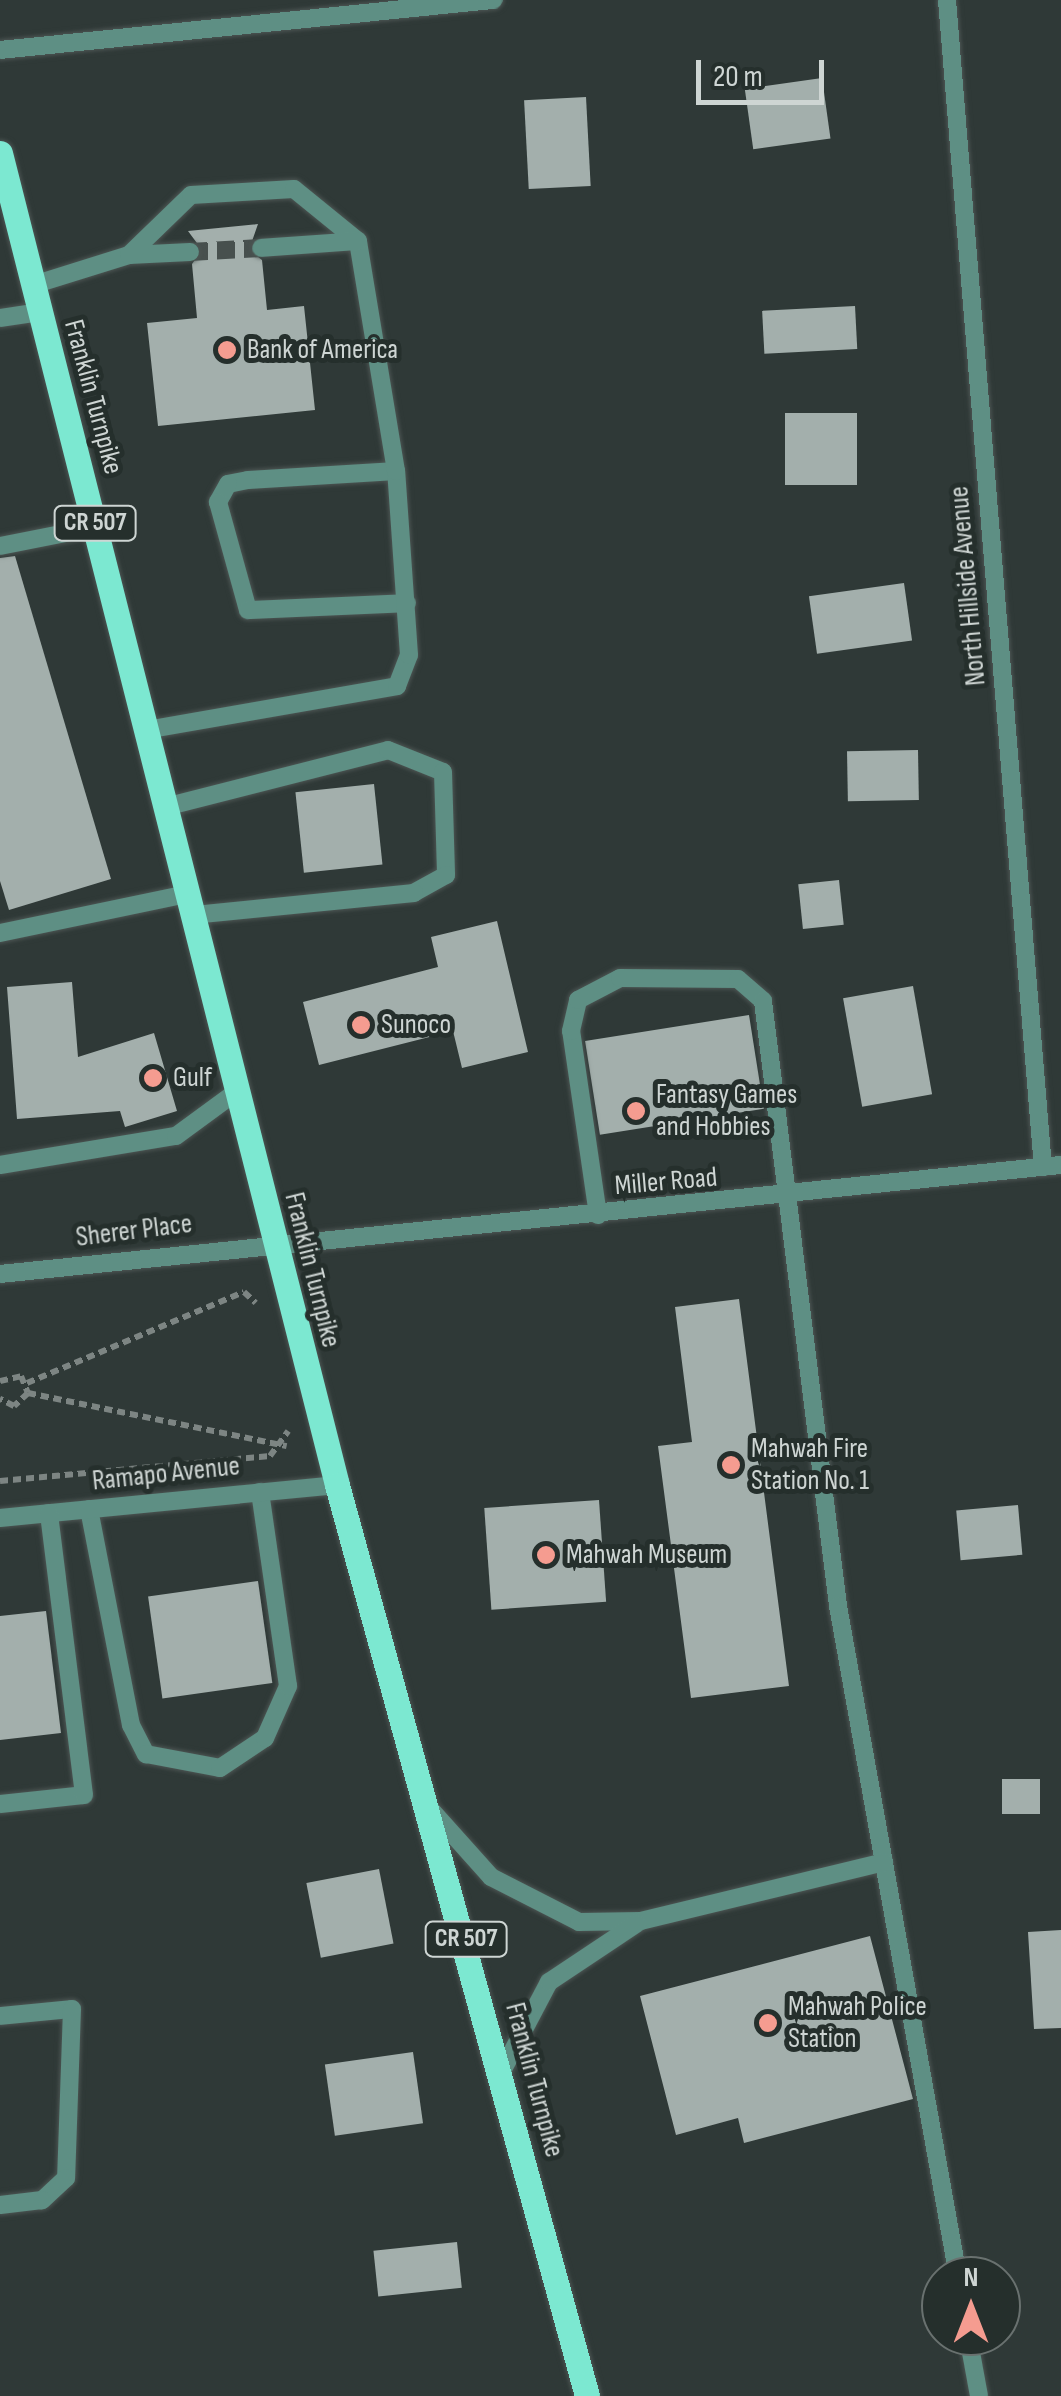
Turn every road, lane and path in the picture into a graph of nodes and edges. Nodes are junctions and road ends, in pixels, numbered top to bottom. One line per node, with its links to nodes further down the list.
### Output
1 (493, 0): 3 (street)
2 (947, 0): 22 (street, North Hillside Avenue)
3 (0, 50)
4 (0, 153): 9 (main road, Franklin Turnpike / CR 507)
5 (358, 241): 6 (street); 8 (street); 12 (street)
6 (261, 248)
7 (190, 252): 8 (street)
8 (129, 255): 9 (street)
9 (33, 286): 10 (main road, Franklin Turnpike / CR 507)
10 (40, 312): 11 (street); 13 (main road, Franklin Turnpike / CR 507)
11 (0, 318)
12 (396, 471): 15 (street); 15 (street)
13 (96, 527): 14 (street); 16 (main road, Franklin Turnpike / CR 507)
14 (0, 546)
15 (407, 602): 16 (street)
16 (146, 730): 17 (main road, Franklin Turnpike / CR 507)
17 (165, 808): 18 (main road, Franklin Turnpike / CR 507); 18 (street)
18 (189, 905): 19 (street); 20 (main road, Franklin Turnpike / CR 507)
19 (0, 933)
20 (236, 1092): 21 (street); 25 (main road, Franklin Turnpike / CR 507)
21 (0, 1165)
22 (1052, 1166): 23 (street, Miller Road)
23 (786, 1199): 24 (street, Miller Road); 24 (street); 43 (street)
24 (598, 1215): 25 (street, Miller Road)
25 (274, 1242): 26 (street, Sherer Place); 36 (main road, Franklin Turnpike / CR 507)
26 (0, 1274)
27 (262, 1322): 29 (path)
28 (0, 1381): 29 (path)
29 (27, 1384): 30 (path)
30 (28, 1393): 31 (path); 33 (path)
31 (0, 1399)
32 (284, 1410): 33 (path)
33 (284, 1446): 34 (path); 35 (path)
34 (299, 1449)
35 (0, 1481)
36 (337, 1485): 37 (street, Ramapo Avenue); 42 (main road, Franklin Turnpike / CR 507)
37 (260, 1492): 38 (street, Ramapo Avenue); 38 (street)
38 (89, 1509): 39 (street, Ramapo Avenue)
39 (48, 1513): 40 (street, Ramapo Avenue); 41 (street)
40 (0, 1518)
41 (0, 1804)
42 (432, 1811): 44 (street); 46 (main road, Franklin Turnpike / CR 507)
43 (884, 1862): 44 (street); 48 (street)
44 (641, 1921): 46 (street)
45 (0, 2016): 47 (street)
46 (501, 2073): 50 (main road, Franklin Turnpike / CR 507)
47 (0, 2205)
48 (954, 2256)
49 (972, 2356): 51 (street)
50 (587, 2396)
51 (979, 2396)

